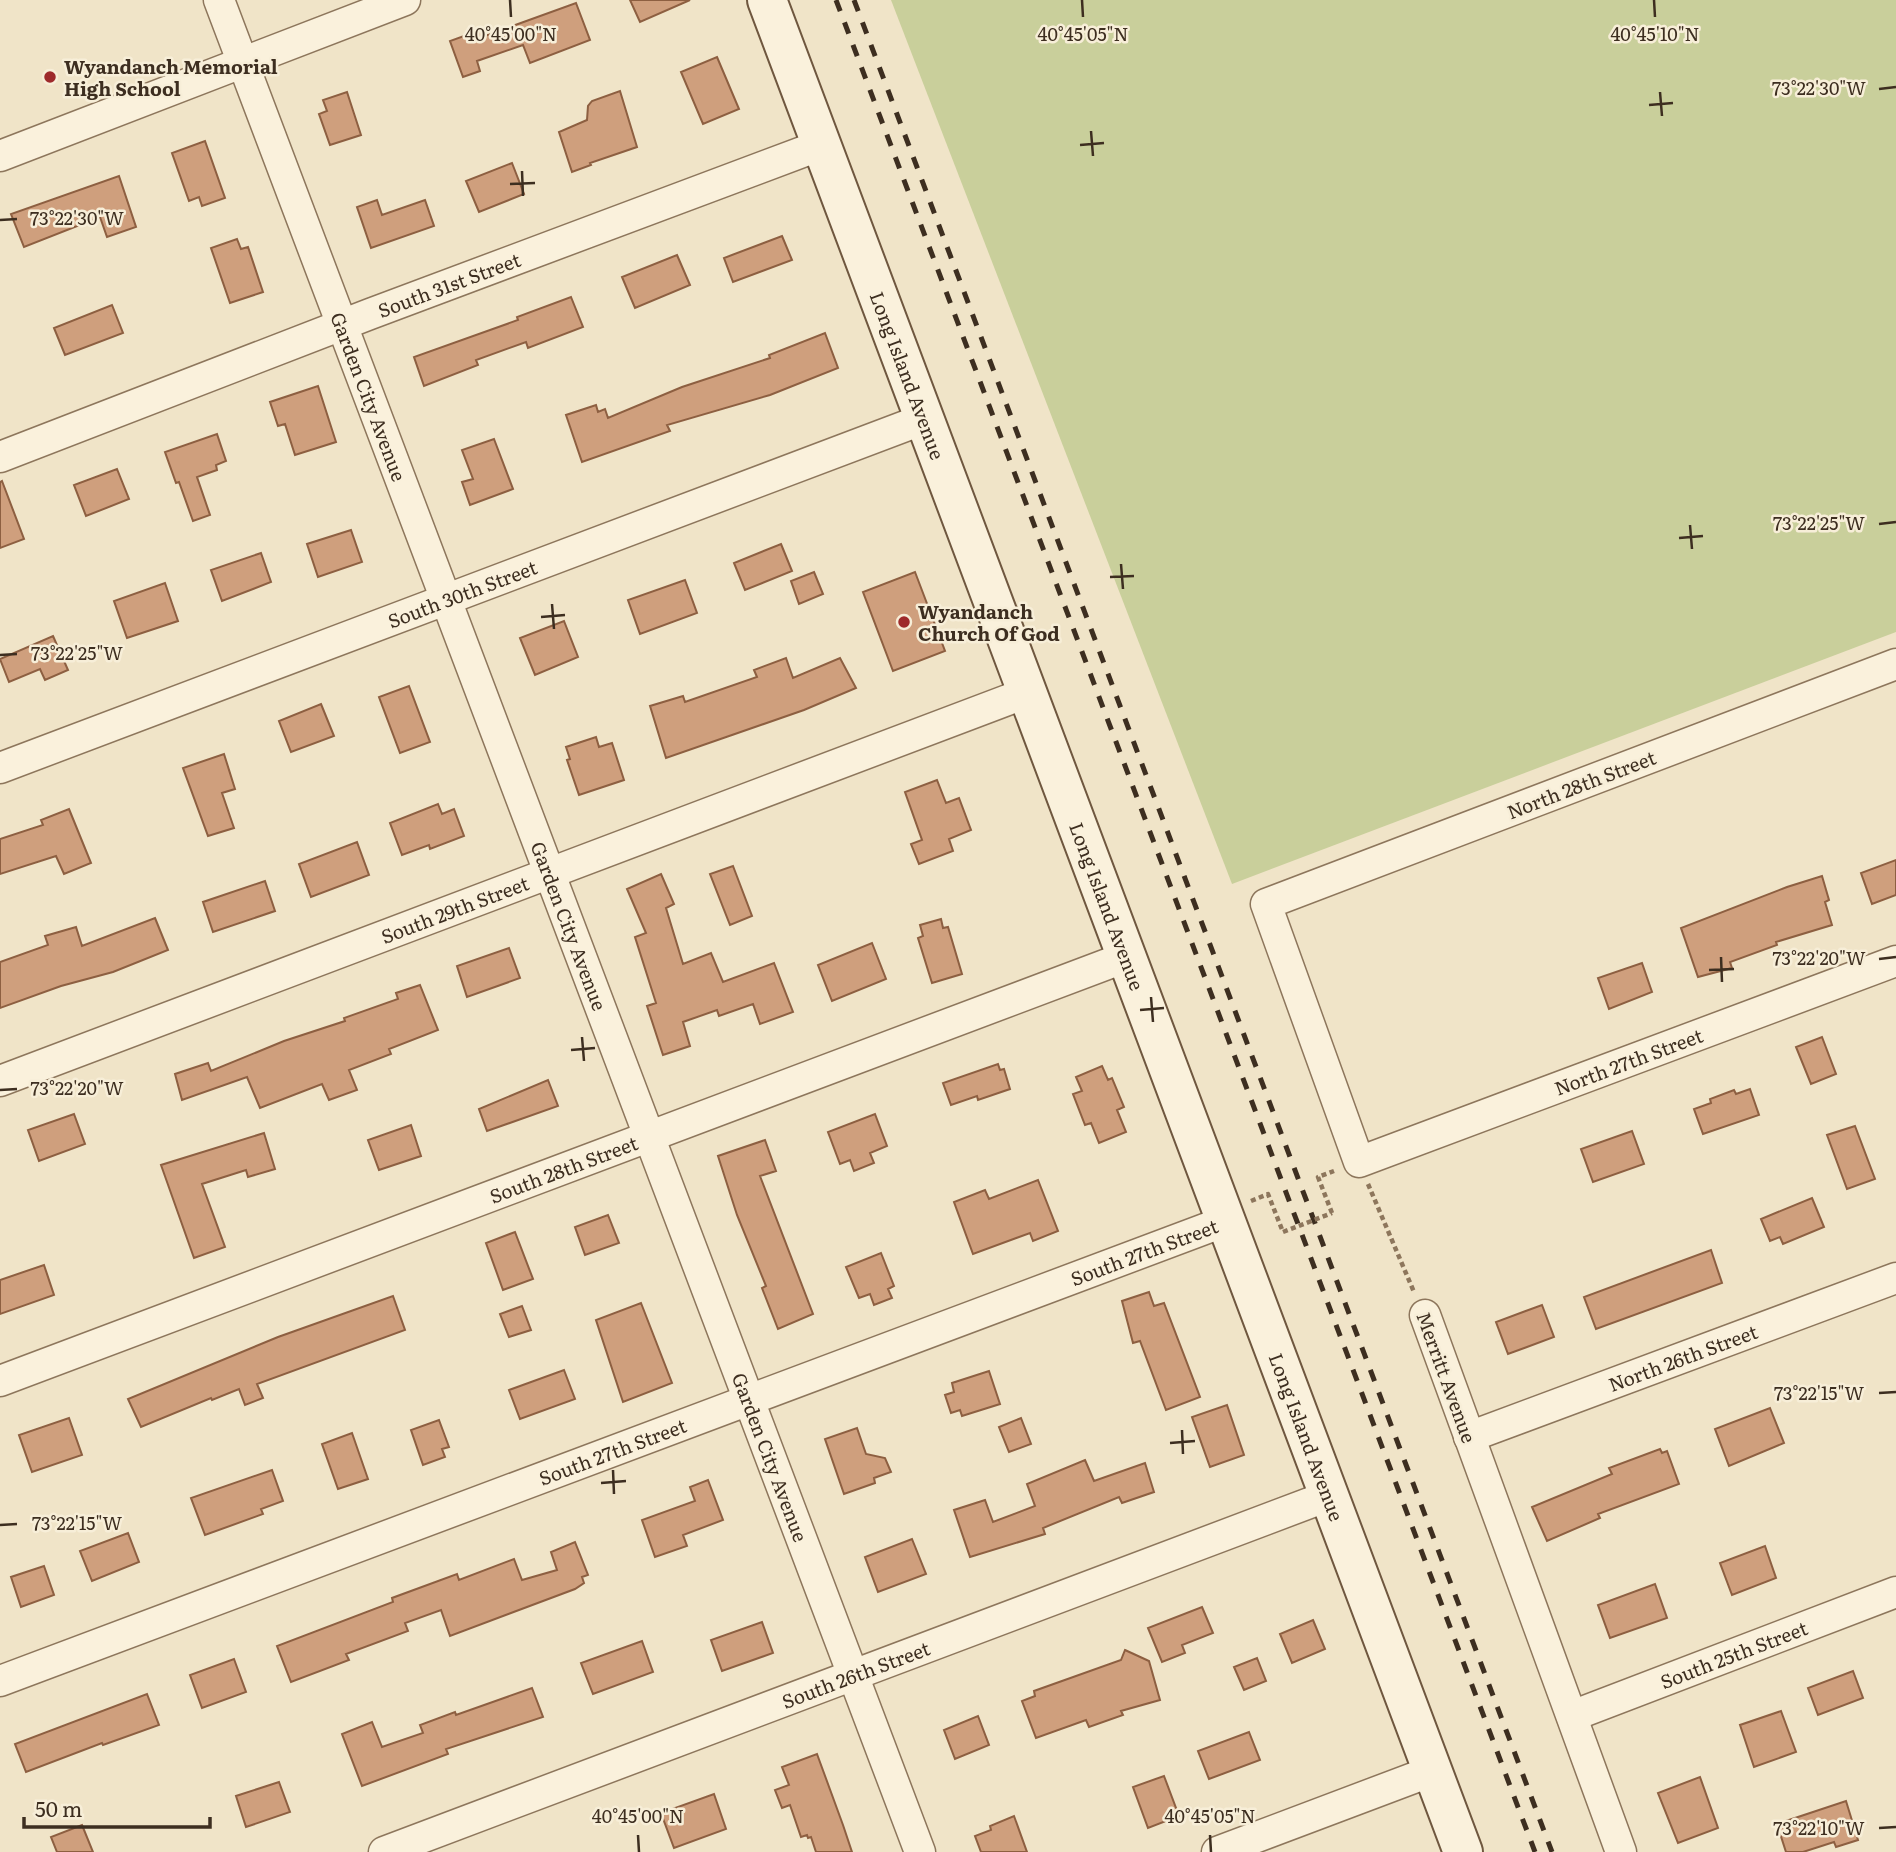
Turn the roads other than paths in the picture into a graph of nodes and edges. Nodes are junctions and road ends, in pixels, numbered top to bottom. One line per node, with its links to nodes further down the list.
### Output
1 (219, 0): 4 (street, Garden City Avenue)
2 (405, 0): 4 (street)
3 (766, 0): 5 (street, Long Island Avenue)
4 (243, 63): 6 (street); 7 (street, Garden City Avenue)
5 (821, 145): 7 (street, South 31st Street); 8 (street, Long Island Avenue)
6 (0, 156)
7 (341, 326): 9 (street, South 31st Street); 10 (street, Garden City Avenue)
8 (924, 419): 10 (street, South 30th Street); 12 (street, Long Island Avenue)
9 (0, 457)
10 (446, 601): 13 (street, South 30th Street); 14 (street, Garden City Avenue)
11 (1896, 664): 19 (street, North 28th Street)
12 (1026, 693): 14 (street, South 29th Street); 15 (street, Long Island Avenue)
13 (0, 768)
14 (550, 873): 17 (street, South 29th Street); 18 (street, Garden City Avenue)
15 (1126, 957): 18 (street, South 28th Street); 20 (street, Long Island Avenue)
16 (1896, 961): 19 (street, North 27th Street)
17 (0, 1080)
18 (649, 1136): 23 (street, South 28th Street); 24 (street, Garden City Avenue)
19 (1359, 1162)
20 (1236, 1212): 24 (street, South 27th Street); 26 (street, Long Island Avenue)
21 (1896, 1278): 25 (street, North 26th Street)
22 (1424, 1315): 25 (street, Merritt Avenue)
23 (0, 1381)
24 (749, 1400): 28 (street, Garden City Avenue); 29 (street, South 27th Street)
25 (1469, 1437): 30 (street, Merritt Avenue)
26 (1328, 1496): 28 (street, South 26th Street); 31 (street, Long Island Avenue)
27 (1896, 1592): 30 (street, South 25th Street)
28 (853, 1675): 32 (street, South 26th Street); 33 (street, Garden City Avenue)
29 (0, 1681)
30 (1572, 1716): 36 (street, Merritt Avenue)
31 (1433, 1771): 34 (street); 35 (street, Long Island Avenue)
32 (384, 1852)
33 (920, 1852)
34 (1217, 1852)
35 (1463, 1852)
36 (1622, 1852)

